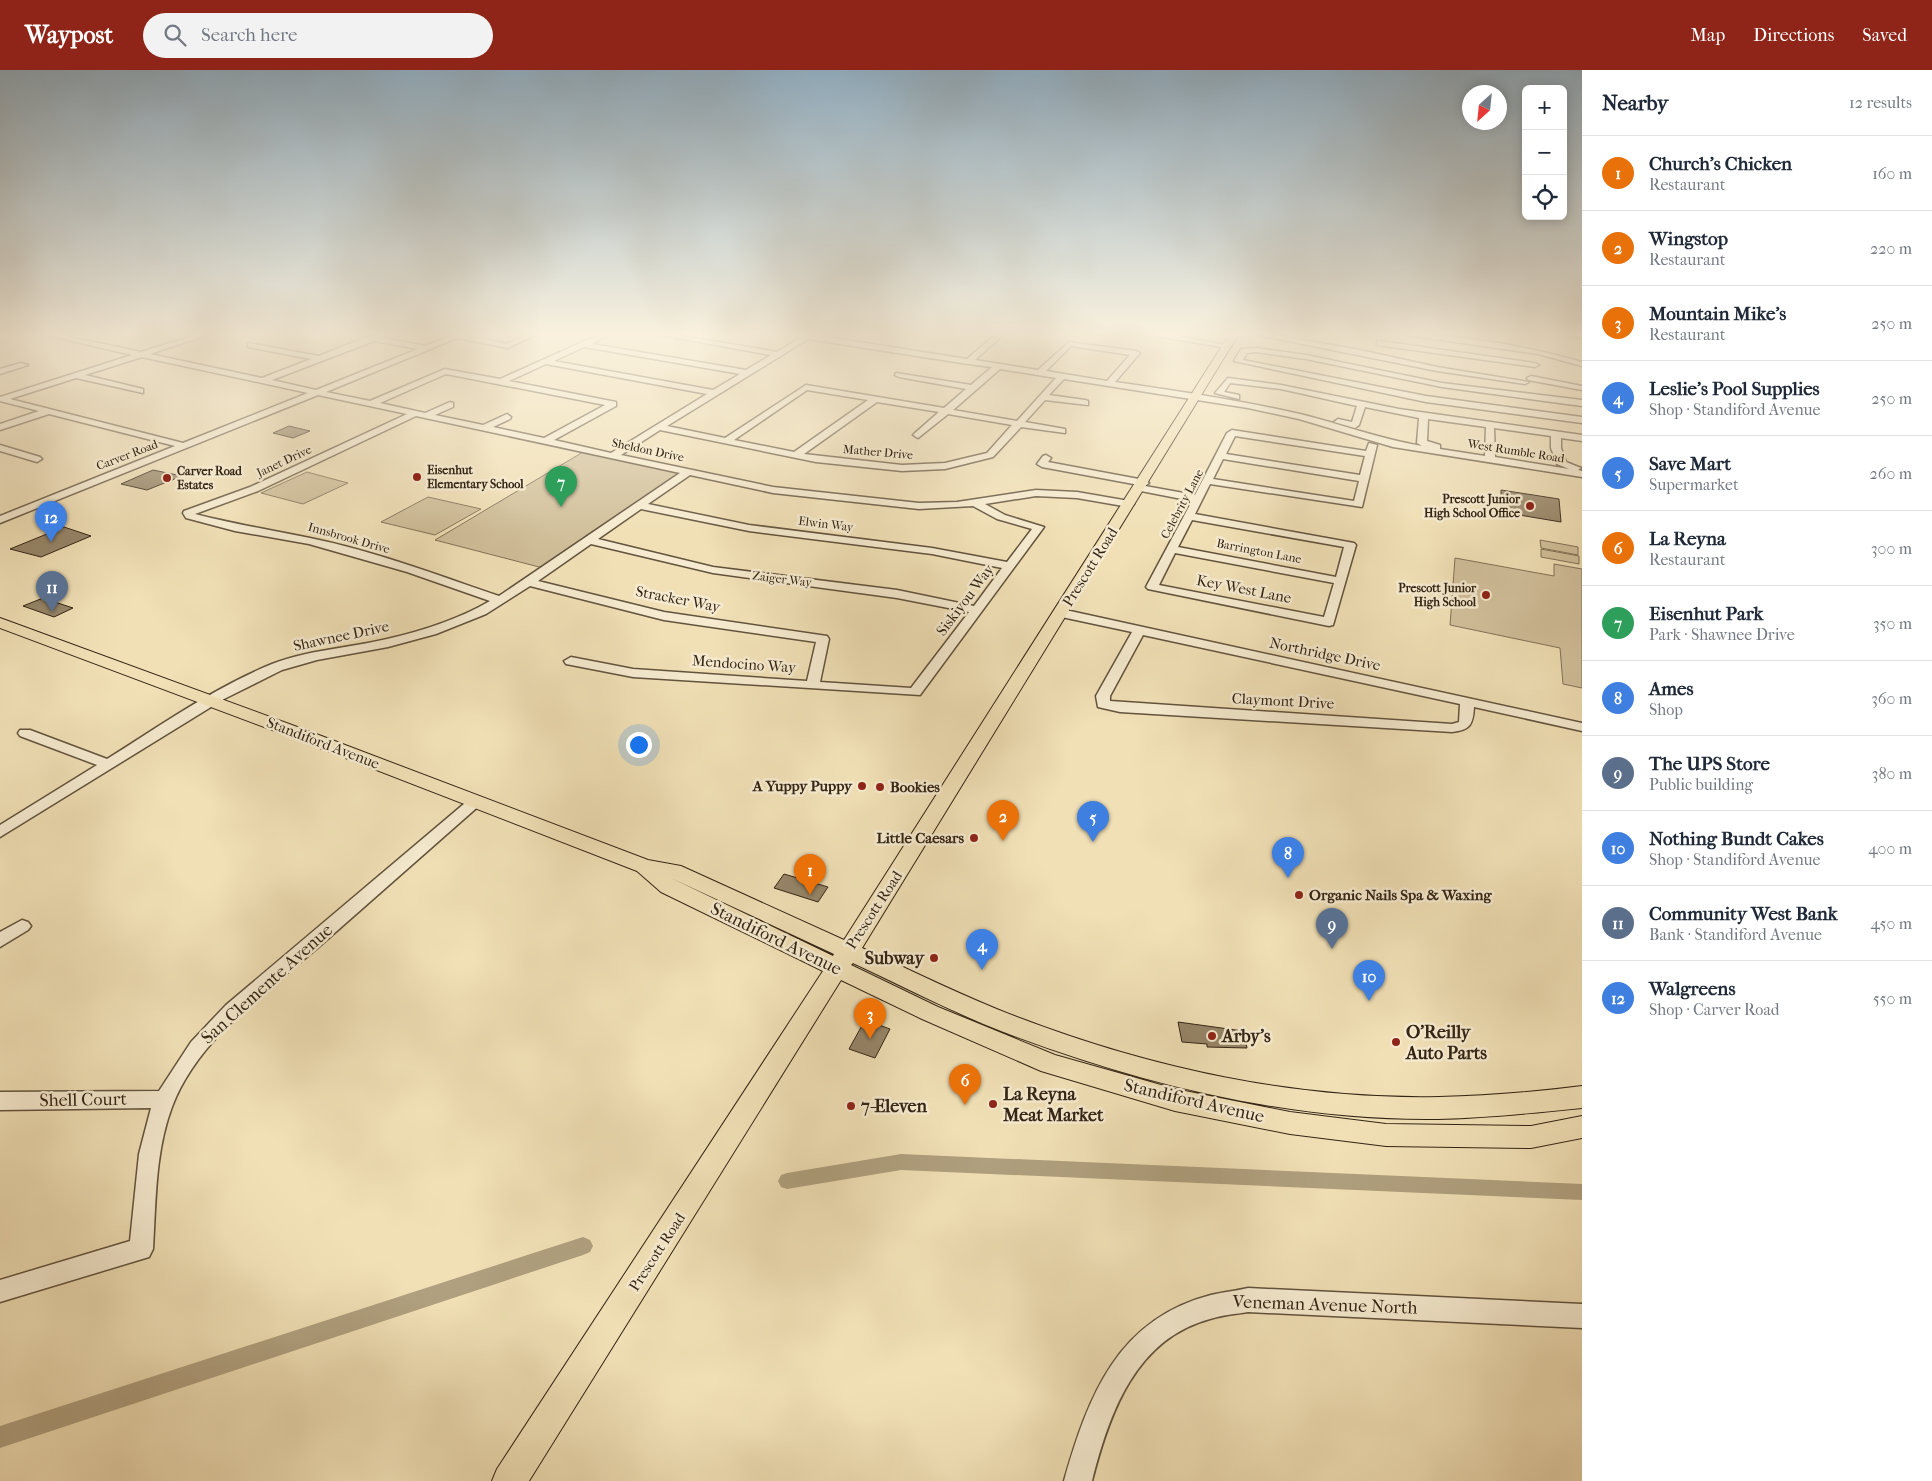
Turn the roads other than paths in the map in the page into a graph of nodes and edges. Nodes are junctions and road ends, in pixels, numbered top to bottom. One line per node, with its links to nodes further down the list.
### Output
1 (7, 401): 26 (street)
2 (295, 401): 46 (street, Carver Road)
3 (357, 401): 22 (street, Sheldon Drive)
4 (378, 401): 22 (street)
5 (597, 401): 44 (street)
6 (701, 401): 36 (street)
7 (785, 401): 45 (street)
8 (872, 401): 49 (street)
9 (886, 401): 25 (street)
10 (958, 401): 25 (street)
11 (1039, 401): 33 (street, Mather Drive)
12 (1070, 401): 20 (street)
13 (1194, 401): 60 (main road, Prescott Road)
14 (1219, 401): 43 (street, West Rumble Road)
15 (1255, 401): 24 (street)
16 (1344, 401): 24 (street)
17 (1439, 401): 28 (street)
18 (1524, 401): 28 (street)
19 (1565, 401): 21 (street)
20 (1085, 403)
21 (1582, 403)
22 (371, 404): 27 (street, Sheldon Drive)
23 (450, 405): 29 (street)
24 (1361, 405): 30 (street)
25 (946, 411): 33 (street); 40 (street)
26 (46, 412): 35 (street); 46 (street)
27 (416, 413): 29 (street, Sheldon Drive); 65 (street, Janet Drive)
28 (1527, 413): 32 (street); 38 (street)
29 (426, 416): 37 (street, Sheldon Drive)
30 (1424, 416): 34 (street); 52 (street)
31 (507, 417): 37 (street)
32 (1582, 420)
33 (1018, 424): 39 (street); 49 (street, Mather Drive)
34 (1490, 425): 38 (street); 52 (street)
35 (0, 427)
36 (658, 427): 45 (street, Mather Drive); 50 (street)
37 (484, 428): 44 (street, Sheldon Drive)
38 (1529, 430): 41 (street)
39 (1062, 431)
40 (918, 435)
41 (1556, 435): 42 (street); 55 (street)
42 (1582, 438)
43 (1374, 439): 48 (street); 52 (street, West Rumble Road)
44 (546, 441): 50 (street, Sheldon Drive)
45 (726, 441): 49 (street, Mather Drive)
46 (185, 446): 67 (street, Carver Road)
47 (0, 448): 54 (street)
48 (1370, 454): 51 (street, Celebrity Lane); 58 (street)
49 (796, 455)
50 (612, 456): 56 (street, Sheldon Drive)
51 (1221, 456): 58 (street); 59 (street, Celebrity Lane)
52 (1490, 457): 57 (street, West Rumble Road)
53 (1046, 458): 60 (street)
54 (37, 459)
55 (1582, 469)
56 (688, 472): 62 (street, Sheldon Drive); 64 (street, Shawnee Drive)
57 (1582, 474)
58 (1364, 479): 59 (street)
59 (1209, 481): 61 (street, Celebrity Lane)
60 (1142, 485): 61 (street); 63 (main road, Prescott Road)
61 (1199, 499): 66 (street, Celebrity Lane)
62 (974, 502): 63 (street, Sheldon Drive); 70 (street, Siskiyou Way)
63 (1129, 504): 76 (main road, Prescott Road)
64 (638, 505): 68 (street, Shawnee Drive); 70 (street, Elwin Way)
65 (188, 513): 74 (street, Innsbrook Drive)
66 (1190, 516): 69 (street, Celebrity Lane); 71 (street)
67 (0, 520)
68 (588, 540): 72 (street, Shawnee Drive); 75 (street, Zaiger Way)
69 (1172, 549): 71 (street, Barrington Lane); 73 (street, Celebrity Lane)
70 (1011, 566): 75 (street, Siskiyou Way)
71 (1340, 581): 73 (street, Key West Lane)
72 (529, 582): 74 (street, Shawnee Drive); 80 (street, Stracker Way)
73 (1152, 587)
74 (501, 601): 82 (street, Shawnee Drive)
75 (977, 610): 81 (street, Siskiyou Way)
76 (1061, 613): 78 (street, Northridge Drive); 91 (main road, Prescott Road)
77 (0, 623): 82 (main road, Standiford Avenue)
78 (1139, 630): 83 (street, Northridge Drive); 83 (street, Claymont Drive)
79 (571, 661): 80 (street, Mendocino Way)
80 (813, 686): 81 (street, Mendocino Way)
81 (916, 692)
82 (212, 701): 86 (street, Shawnee Drive); 87 (main road, Standiford Avenue)
83 (1467, 701): 84 (street, Northridge Drive)
84 (1582, 727)
85 (25, 733): 86 (street)
86 (109, 765): 88 (street, Shawnee Drive)
87 (476, 801): 91 (main road, Standiford Avenue); 93 (street, San Clemente Avenue)
88 (0, 832)
89 (22, 926): 90 (street)
90 (0, 941)
91 (843, 960): 95 (main road, Standiford Avenue); 96 (main road, Standiford Avenue); 100 (main road, Prescott Road)
92 (1582, 1096): 95 (main road, Standiford Avenue)
93 (165, 1099): 94 (street, Shell Court); 98 (street, San Clemente Avenue)
94 (0, 1101)
95 (1372, 1105): 96 (main road)
96 (1218, 1109): 97 (main road, Standiford Avenue)
97 (1582, 1127)
98 (0, 1291)
99 (1582, 1316): 101 (street, Veneman Avenue North)
100 (509, 1481)
101 (1078, 1481)

